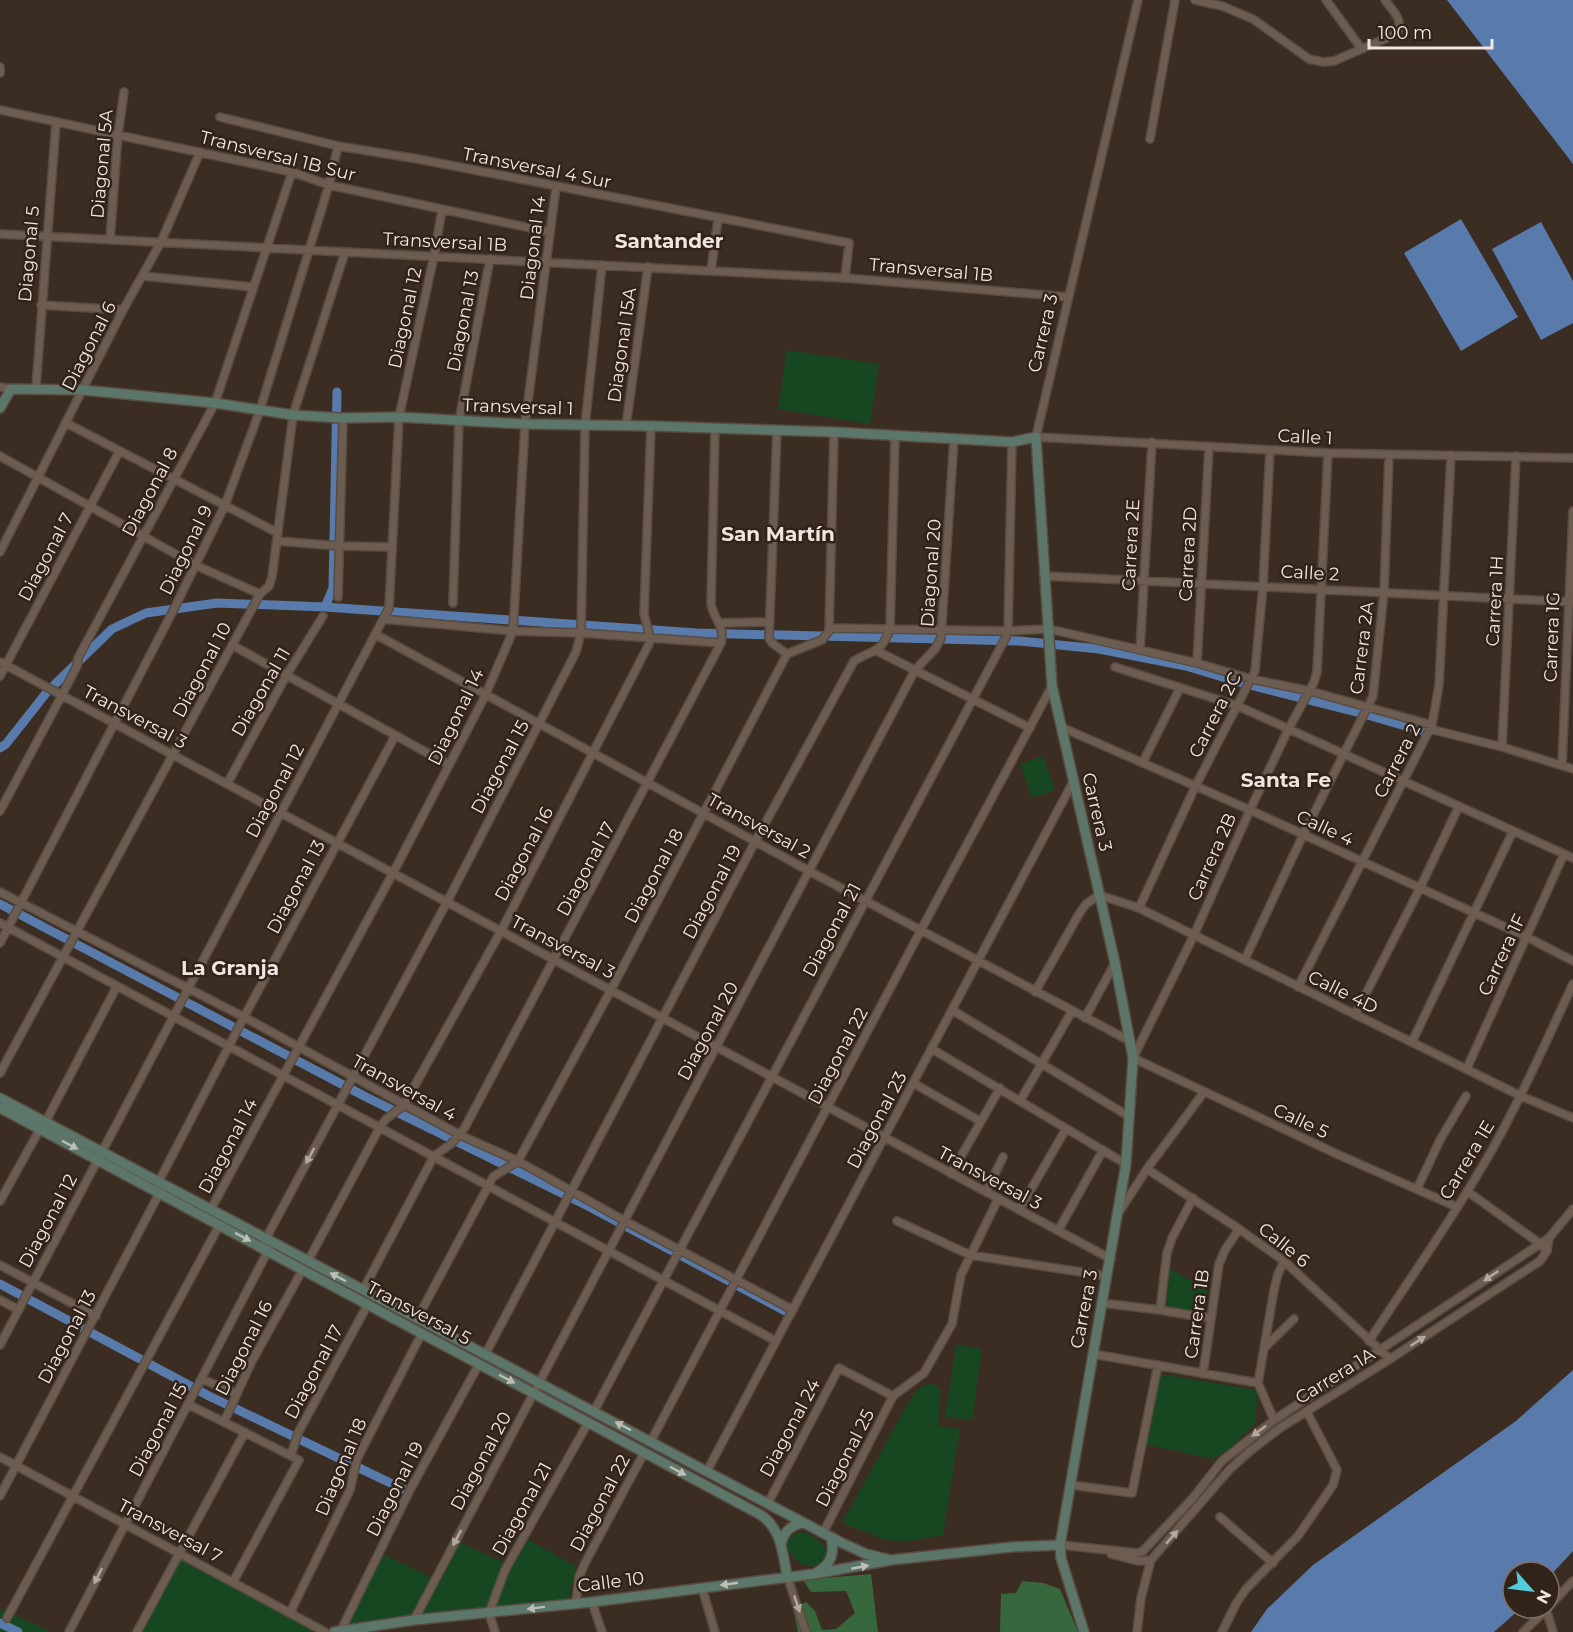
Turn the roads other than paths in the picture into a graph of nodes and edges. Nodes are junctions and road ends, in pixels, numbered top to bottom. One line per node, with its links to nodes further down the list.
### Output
1 (1138, 0): 37 (street, Carrera 3)
2 (1175, 0): 12 (street)
3 (1195, 0): 6 (street)
4 (1326, 0): 6 (street)
5 (1385, 0): 6 (street)
6 (1361, 48)
7 (124, 92): 11 (street, Diagonal 5A)
8 (0, 110): 10 (street, Transversal 1B Sur)
9 (220, 117): 13 (street, Transversal 4 Sur)
10 (56, 123): 11 (street, Transversal 1B Sur); 22 (street, Diagonal 5)
11 (118, 134): 14 (street, Transversal 1B Sur); 23 (street, Diagonal 5A)
12 (1150, 139)
13 (338, 146): 16 (street, Diagonal 9); 17 (street, Transversal 4 Sur)
14 (200, 152): 15 (street, Transversal 1B Sur); 24 (street, Diagonal 6)
15 (292, 172): 16 (street, Transversal 1B Sur); 25 (street, Diagonal 8)
16 (329, 185): 18 (street, Transversal 1B Sur); 26 (street, Diagonal 9)
17 (556, 187): 19 (street, Transversal 4 Sur); 20 (street, Diagonal 14)
18 (442, 210): 20 (street, Transversal 1B Sur); 28 (street, Diagonal 12)
19 (718, 219): 33 (street); 35 (street, Transversal 4 Sur)
20 (549, 232): 30 (street, Diagonal 14)
21 (0, 234): 22 (street, Transversal 1B)
22 (47, 236): 23 (street, Transversal 1B); 38 (street, Diagonal 5)
23 (110, 240): 24 (street, Transversal 1B)
24 (161, 242): 25 (street, Transversal 1B); 34 (street, Diagonal 6)
25 (267, 248): 26 (street, Transversal 1B); 36 (street, Diagonal 8)
26 (308, 250): 27 (street, Transversal 1B); 46 (street, Diagonal 9)
27 (345, 252): 28 (street, Transversal 1B); 47 (street, Diagonal 10)
28 (434, 256): 29 (street, Transversal 1B); 48 (street, Diagonal 12)
29 (490, 259): 30 (street, Transversal 1B); 50 (street, Diagonal 13)
30 (546, 262): 31 (street, Transversal 1B); 52 (street, Diagonal 14)
31 (602, 265): 32 (street, Transversal 1B); 53 (street, Diagonal 15)
32 (648, 267): 33 (street, Transversal 1B); 54 (street, Diagonal 15A)
33 (711, 271): 35 (street, Transversal 1B)
34 (143, 276): 36 (street); 39 (street, Diagonal 6)
35 (845, 278): 37 (street, Transversal 1B)
36 (254, 286): 44 (street, Diagonal 8)
37 (1068, 297): 60 (street, Carrera 3)
38 (41, 305): 39 (street); 42 (street, Diagonal 5)
39 (123, 310): 43 (street, Diagonal 6)
40 (0, 387): 41 (street, Transversal 1)
41 (11, 388): 42 (street, Transversal 1); 45 (street)
42 (36, 388): 43 (street, Transversal 1)
43 (83, 390): 44 (street, Transversal 1); 51 (street, Diagonal 6)
44 (215, 403): 46 (street, Transversal 1); 74 (street, Diagonal 8)
45 (0, 408)
46 (260, 410): 47 (street, Transversal 1); 76 (street, Diagonal 9)
47 (293, 415): 49 (street, Transversal 1); 78 (street, Diagonal 10)
48 (399, 417): 49 (street, Transversal 1); 50 (street, Transversal 1); 82 (street, Diagonal 12)
49 (342, 418): 81 (street)
50 (459, 421): 52 (street, Transversal 1); 96 (street, Diagonal 13)
51 (66, 423): 66 (street); 73 (street, Diagonal 6)
52 (525, 424): 53 (street, Transversal 1); 104 (street, Diagonal 14)
53 (585, 426): 54 (street, Transversal 1); 102 (street, Diagonal 15)
54 (626, 426): 55 (street, Transversal 1)
55 (651, 426): 56 (street, Transversal 1); 107 (street)
56 (715, 429): 57 (street, Transversal 1); 100 (street, Diagonal 17)
57 (777, 430): 58 (street, Transversal 1); 99 (street)
58 (834, 432): 59 (street, Transversal 1); 101 (street)
59 (895, 437): 61 (street, Transversal 1); 103 (street, Diagonal 19)
60 (1036, 437): 62 (street, Transversal 1); 63 (street, Calle 1); 85 (street, Carrera 3)
61 (954, 438): 62 (street, Transversal 1); 108 (street, Diagonal 20)
62 (1012, 442): 109 (street)
63 (1152, 442): 64 (street, Calle 1); 86 (street, Carrera 2E)
64 (1209, 447): 65 (street, Calle 1); 87 (street, Carrera 2D)
65 (1270, 450): 67 (street, Calle 1); 88 (street, Carrera 2C)
66 (119, 452): 74 (street); 75 (street, Diagonal 7)
67 (1328, 453): 70 (street, Calle 1); 89 (street, Carrera 2B)
68 (1451, 455): 70 (street, Calle 1); 71 (street, Calle 1); 92 (street, Carrera 2)
69 (0, 456): 73 (street)
70 (1389, 456): 90 (street, Carrera 2A)
71 (1516, 456): 72 (street, Calle 1); 94 (street, Carrera 1H)
72 (1573, 458)
73 (38, 477): 75 (street); 83 (street, Diagonal 6)
74 (174, 480): 76 (street); 79 (street, Diagonal 8)
75 (91, 505): 79 (street); 116 (street, Diagonal 7)
76 (225, 506): 78 (street); 84 (street, Diagonal 9)
77 (1573, 510): 95 (street, Carrera 1G)
78 (278, 533): 80 (street, Diagonal 10)
79 (144, 536): 84 (street); 124 (street, Diagonal 8)
80 (277, 541): 81 (street); 91 (street, Diagonal 10)
81 (340, 546): 82 (street); 93 (street)
82 (392, 547): 98 (street, Diagonal 12)
83 (0, 552)
84 (195, 565): 91 (street); 131 (street, Diagonal 9)
85 (1045, 576): 86 (street, Calle 2); 105 (street, Carrera 3)
86 (1143, 581): 87 (street, Calle 2); 112 (street, Carrera 2E)
87 (1202, 583): 88 (street, Calle 2); 115 (street, Carrera 2D)
88 (1263, 586): 89 (street, Calle 2); 121 (street, Carrera 2C)
89 (1321, 589): 90 (street, Calle 2); 125 (street, Carrera 2B)
90 (1384, 592): 92 (street, Calle 2); 130 (street, Carrera 2A)
91 (260, 594): 111 (street, Diagonal 10)
92 (1445, 596): 94 (street, Calle 2); 135 (street, Carrera 2)
93 (338, 597)
94 (1510, 597): 95 (street, Calle 2); 138 (street, Carrera 1H)
95 (1571, 602): 144 (street, Carrera 1G)
96 (453, 603)
97 (323, 616): 120 (street, Diagonal 11)
98 (384, 617): 104 (street); 106 (street, Diagonal 12)
99 (769, 624): 100 (street); 114 (street)
100 (720, 625): 110 (street, Diagonal 17)
101 (829, 629): 103 (street); 114 (street)
102 (581, 630): 104 (street); 107 (street); 132 (street, Diagonal 15)
103 (889, 630): 108 (street); 113 (street, Diagonal 19)
104 (513, 631): 126 (street, Diagonal 14)
105 (1049, 632): 109 (street); 112 (street); 122 (street, Carrera 3)
106 (375, 634): 126 (street, Transversal 2); 128 (street, Diagonal 12)
107 (648, 634): 110 (street); 139 (street, Diagonal 16)
108 (942, 634): 109 (street); 118 (street, Diagonal 20)
109 (1007, 634): 127 (street, Diagonal 21)
110 (721, 640): 148 (street, Diagonal 17)
111 (232, 645): 120 (street); 140 (street, Diagonal 10)
112 (1140, 650): 115 (street)
113 (877, 651): 118 (street); 158 (street, Diagonal 19)
114 (787, 654): 155 (street, Diagonal 18)
115 (1197, 663): 121 (street)
116 (3, 664): 119 (street, Diagonal 7); 124 (street, Transversal 3)
117 (1115, 667): 123 (street)
118 (915, 670): 127 (street); 163 (street, Diagonal 20)
119 (0, 676)
120 (286, 676): 128 (street); 149 (street, Diagonal 11)
121 (1251, 680): 125 (street); 129 (street, Carrera 2C)
122 (1052, 686): 133 (street, Carrera 3); 134 (street, Diagonal 22)
123 (1180, 688): 129 (street); 142 (street)
124 (59, 693): 131 (street, Transversal 3); 153 (street, Diagonal 8)
125 (1309, 693): 130 (street); 136 (street, Carrera 2B)
126 (485, 696): 132 (street, Transversal 2); 143 (street, Diagonal 14)
127 (972, 699): 134 (street); 168 (street, Diagonal 21)
128 (338, 705): 137 (street); 154 (street, Diagonal 12)
129 (1238, 706): 136 (street); 150 (street, Carrera 2C)
130 (1368, 708): 135 (street); 141 (street, Carrera 2A)
131 (115, 723): 140 (street, Transversal 3); 170 (street, Diagonal 9)
132 (539, 725): 139 (street, Transversal 2); 169 (street, Diagonal 15)
133 (1061, 727): 142 (street, Calle 4); 147 (street, Carrera 3)
134 (1030, 728): 175 (street, Diagonal 22)
135 (1430, 729): 138 (street); 146 (street, Carrera 2)
136 (1288, 730): 141 (street); 152 (street, Carrera 2B)
137 (395, 736): 143 (street); 159 (street, Diagonal 13)
138 (1502, 747): 144 (street)
139 (593, 754): 148 (street, Transversal 2); 176 (street, Diagonal 16)
140 (173, 755): 149 (street, Transversal 3); 177 (street, Diagonal 10)
141 (1343, 755): 146 (street); 157 (street, Carrera 2A)
142 (1143, 762): 150 (street, Calle 4)
143 (449, 765): 164 (street, Diagonal 14)
144 (1562, 765): 145 (street)
145 (1573, 769)
146 (1404, 781): 151 (street); 162 (street, Carrera 2)
147 (1073, 782): 167 (street, Carrera 3); 184 (street, Diagonal 23)
148 (648, 783): 155 (street, Transversal 2); 183 (street, Diagonal 17)
149 (227, 784): 154 (street, Transversal 3)
150 (1196, 786): 152 (street, Calle 4); 171 (street, Carrera 2C)
151 (1459, 806): 156 (street); 165 (street)
152 (1250, 810): 157 (street, Calle 4); 178 (street, Carrera 2B)
153 (0, 811)
154 (281, 813): 159 (street, Transversal 3); 191 (street, Diagonal 12)
155 (704, 814): 158 (street, Transversal 2); 190 (street, Diagonal 18)
156 (1513, 831): 160 (street); 172 (street)
157 (1303, 835): 162 (street, Calle 4); 182 (street, Carrera 2A)
158 (755, 842): 163 (street, Transversal 2); 198 (street, Diagonal 19)
159 (337, 843): 164 (street, Transversal 3); 197 (street, Diagonal 13)
160 (1564, 854): 161 (street); 179 (street, Carrera 1F)
161 (1573, 858)
162 (1362, 861): 165 (street, Calle 4); 189 (street, Carrera 2)
163 (809, 872): 168 (street, Transversal 2); 203 (street, Diagonal 20)
164 (393, 873): 169 (street, Transversal 3); 204 (street, Diagonal 14)
165 (1420, 888): 172 (street, Calle 4); 196 (street)
166 (0, 892): 170 (street, Transversal 4)
167 (1099, 895): 171 (street, Calle 4D); 186 (street, Carrera 3); 192 (street)
168 (864, 901): 175 (street, Transversal 2); 211 (street, Diagonal 21)
169 (447, 902): 176 (street, Transversal 3); 212 (street, Diagonal 15)
170 (20, 905): 174 (street, Diagonal 9); 177 (street, Transversal 4)
171 (1139, 908): 178 (street, Calle 4D)
172 (1475, 913): 179 (street, Calle 4); 201 (street)
173 (0, 923): 174 (street)
174 (10, 924): 180 (street, Diagonal 9); 181 (street)
175 (921, 930): 184 (street, Transversal 2); 222 (street, Diagonal 22)
176 (501, 931): 183 (street, Transversal 3); 221 (street, Diagonal 16)
177 (75, 934): 181 (street, Diagonal 10); 191 (street, Transversal 4)
178 (1194, 935): 182 (street, Calle 4D); 206 (street, Carrera 2B)
179 (1527, 937): 185 (street, Calle 4); 208 (street, Carrera 1F)
180 (0, 943)
181 (64, 955): 188 (street); 209 (street, Diagonal 10)
182 (1245, 959): 189 (street, Calle 4D)
183 (555, 960): 190 (street, Transversal 3); 230 (street, Diagonal 17)
184 (978, 960): 192 (street, Transversal 2); 193 (street, Diagonal 23)
185 (1573, 961)
186 (1115, 963): 199 (street); 200 (street, Carrera 3)
187 (1573, 984): 217 (street, Carrera 1E)
188 (117, 986): 195 (street); 227 (street)
189 (1298, 987): 196 (street, Calle 4D)
190 (611, 990): 198 (street, Transversal 3); 236 (street, Diagonal 18)
191 (187, 991): 195 (street, Diagonal 12); 197 (street, Transversal 4)
192 (1035, 992): 194 (street, Transversal 2)
193 (952, 1010): 205 (street, Diagonal 23); 207 (street)
194 (1072, 1011): 199 (street, Transversal 2); 207 (street)
195 (175, 1015): 202 (street); 233 (street, Diagonal 12)
196 (1355, 1015): 201 (street, Calle 4D)
197 (243, 1018): 202 (street, Diagonal 13); 204 (street, Transversal 4)
198 (662, 1018): 203 (street, Transversal 3); 245 (street, Diagonal 19)
199 (1084, 1018): 200 (street, Transversal 2)
200 (1130, 1041): 206 (street, Carrera 3)
201 (1412, 1042): 208 (street, Calle 4D)
202 (229, 1046): 210 (street); 240 (street, Diagonal 13)
203 (716, 1047): 211 (street, Transversal 3); 257 (street, Diagonal 20)
204 (297, 1048): 210 (street, Diagonal 14); 212 (street, Transversal 4)
205 (932, 1049): 213 (street, Diagonal 23); 214 (street)
206 (1134, 1058): 215 (street, Calle 5); 224 (street, Carrera 3)
207 (1042, 1064): 219 (street); 224 (street)
208 (1467, 1068): 217 (street, Calle 4D)
209 (0, 1073)
210 (283, 1075): 220 (street); 251 (street, Diagonal 14)
211 (772, 1077): 222 (street, Transversal 3); 266 (street, Diagonal 21)
212 (350, 1080): 220 (street, Diagonal 15); 221 (street, Transversal 4)
213 (913, 1083): 226 (street); 231 (street, Diagonal 23)
214 (1000, 1088): 219 (street); 226 (street)
215 (1204, 1092): 238 (street); 242 (street, Calle 5)
216 (1466, 1096): 242 (street)
217 (1521, 1096): 225 (street, Calle 4D); 243 (street, Carrera 1E)
218 (0, 1098): 227 (street, Transversal 5)
219 (1020, 1101): 229 (street)
220 (337, 1104): 228 (street); 263 (street, Diagonal 15, one-way to 263)
221 (402, 1107): 228 (street, Diagonal 16); 230 (street, Transversal 4)
222 (828, 1107): 231 (street, Transversal 3); 274 (street, Diagonal 22)
223 (0, 1108): 227 (street, Transversal 5)
224 (1130, 1117): 237 (street, Carrera 3)
225 (1573, 1118)
226 (980, 1121): 239 (street)
227 (43, 1125): 233 (street, Transversal 5); 249 (street)
228 (380, 1127): 234 (street); 271 (street, Diagonal 16)
229 (1066, 1128): 232 (street); 253 (street)
230 (458, 1137): 234 (street, Diagonal 17); 236 (street, Transversal 4)
231 (885, 1138): 239 (street, Transversal 3); 282 (street, Diagonal 23)
232 (1103, 1150): 237 (street); 260 (street)
233 (99, 1155): 240 (street, Transversal 5); 244 (street, Transversal 5); 275 (street, Diagonal 12)
234 (434, 1156): 241 (street); 276 (street, Diagonal 17)
235 (1003, 1157): 246 (street)
236 (516, 1163): 241 (street); 245 (street, Transversal 4)
237 (1126, 1164): 254 (street, Carrera 3)
238 (1147, 1169): 247 (street, Calle 6); 254 (street)
239 (951, 1174): 246 (street, Transversal 3)
240 (159, 1181): 251 (street, Transversal 5)
241 (489, 1185): 255 (street); 286 (street)
242 (1417, 1189): 250 (street, Calle 5)
243 (1467, 1191): 250 (street, Carrera 1E); 262 (street)
244 (160, 1192): 258 (street, Transversal 5); 285 (street, Diagonal 13)
245 (571, 1192): 255 (street, Diagonal 19); 257 (street, Transversal 4)
246 (986, 1192): 248 (street, Transversal 3)
247 (1193, 1198): 259 (street, Calle 6); 283 (street)
248 (998, 1199): 253 (street, Transversal 3); 267 (street)
249 (0, 1201)
250 (1457, 1207): 290 (street, Carrera 1E)
251 (211, 1209): 263 (street, Transversal 5)
252 (1573, 1209): 261 (street, Carrera 1A)
253 (1018, 1210): 260 (street, Transversal 3)
254 (1119, 1214): 268 (street, Carrera 3)
255 (555, 1221): 264 (street); 294 (street, Diagonal 19)
256 (897, 1221): 267 (street)
257 (625, 1222): 264 (street, Diagonal 20); 266 (street, Transversal 4)
258 (219, 1224): 263 (street, Transversal 5, one-way to 263); 321 (street)
259 (1239, 1229): 269 (street, Calle 6); 284 (street, Carrera 1B)
260 (1058, 1231): 268 (street, Transversal 3)
261 (1549, 1238): 262 (street, Carrera 1A); 265 (street)
262 (1539, 1243): 265 (street); 293 (street, Carrera 1A, one-way to 293)
263 (267, 1245): 271 (street, Transversal 5); 301 (street, Diagonal 15)
264 (609, 1250): 273 (street); 300 (street, Diagonal 20)
265 (1547, 1251): 296 (street, Carrera 1A, one-way to 265)
266 (680, 1252): 273 (street, Diagonal 21); 274 (street, Transversal 4)
267 (970, 1255): 272 (street); 305 (street)
268 (1111, 1259): 272 (street, Carrera 3)
269 (1284, 1261): 290 (street, Calle 6); 292 (street)
270 (0, 1265): 275 (street)
271 (306, 1265): 276 (street, Transversal 5, one-way to 271); 279 (street, Transversal 5); 303 (street, Diagonal 16)
272 (1107, 1276): 278 (street, Carrera 3)
273 (664, 1279): 281 (street); 307 (street, Diagonal 21)
274 (735, 1282): 281 (street, Diagonal 22); 282 (street, Transversal 4)
275 (31, 1285): 280 (street, Diagonal 12); 285 (street)
276 (363, 1290): 286 (street, Transversal 5)
277 (0, 1300): 280 (street)
278 (1102, 1303): 283 (street); 295 (street, Carrera 3)
279 (368, 1304): 288 (street, Transversal 5); 315 (street, Diagonal 17)
280 (19, 1310): 291 (street, Diagonal 12)
281 (720, 1310): 289 (street); 313 (street, Diagonal 22)
282 (793, 1310): 289 (street, Diagonal 23)
283 (1160, 1310): 284 (street)
284 (1211, 1317): 299 (street, Carrera 1B)
285 (94, 1318): 317 (street, Diagonal 13)
286 (417, 1319): 294 (street, Transversal 5)
287 (1294, 1319): 292 (street)
288 (422, 1334): 297 (street, Transversal 5); 342 (street, Diagonal 18)
289 (776, 1341): 318 (street, Diagonal 23)
290 (1368, 1341): 293 (street, Calle 6)
291 (0, 1345)
292 (1264, 1348): 302 (street)
293 (1381, 1350): 296 (street, Calle 6); 309 (street, Carrera 1A)
294 (486, 1353): 300 (street, Transversal 5)
295 (1093, 1354): 298 (street); 319 (street, Carrera 3)
296 (1390, 1359): 308 (street, Carrera 1A)
297 (479, 1364): 304 (street, Transversal 5, one-way to 304); 348 (street, Diagonal 19)
298 (1158, 1365): 299 (street); 319 (street)
299 (1203, 1374): 302 (street)
300 (540, 1382): 304 (street, Diagonal 20); 307 (street, Transversal 5)
301 (200, 1383): 303 (street); 306 (street, Diagonal 15)
302 (1258, 1383): 309 (street)
303 (237, 1394): 310 (street, Diagonal 16)
304 (534, 1394): 311 (street, Transversal 5); 345 (street, Diagonal 20, one-way to 345)
305 (893, 1396): 322 (street, Diagonal 24); 326 (street, Diagonal 25)
306 (190, 1402): 310 (street); 325 (street, Diagonal 15)
307 (594, 1411): 313 (street, Transversal 5, one-way to 307)
308 (1307, 1412): 332 (street, Carrera 1A, one-way to 308); 333 (street)
309 (1274, 1420): 329 (street, Carrera 1A, one-way to 329)
310 (224, 1422): 312 (street, Diagonal 16)
311 (588, 1423): 314 (street, Transversal 5); 343 (street, Diagonal 21)
312 (245, 1432): 315 (street, Diagonal 16); 330 (street)
313 (651, 1441): 318 (street, Transversal 5)
314 (644, 1453): 327 (street, Transversal 5, one-way to 327); 341 (street, Diagonal 22)
315 (291, 1455): 337 (street, Diagonal 16)
316 (0, 1457): 317 (street, Transversal 7)
317 (16, 1466): 320 (street, Diagonal 13); 321 (street, Transversal 7)
318 (707, 1471): 322 (street, Transversal 5)
319 (1071, 1485): 328 (street, Carrera 3)
320 (0, 1496)
321 (72, 1496): 325 (street, Transversal 7); 344 (street)
322 (768, 1503): 324 (street, Transversal 5)
323 (1220, 1517): 333 (street)
324 (804, 1523): 326 (street, Calle 10); 327 (street)
325 (125, 1524): 330 (street, Transversal 7); 349 (street, Diagonal 15, one-way to 349)
326 (827, 1535): 331 (street, Calle 10); 334 (street)
327 (781, 1544): 335 (street, Transversal 5)
328 (1060, 1545): 329 (street, Calle 10); 331 (street, Calle 10); 356 (street, Carrera 3)
329 (1084, 1547): 332 (street)
330 (179, 1554): 337 (street, Transversal 7); 350 (street)
331 (891, 1560): 334 (street, Calle 10, one-way to 331)
332 (1151, 1560): 357 (street, Carrera 1A)
333 (1273, 1563): 358 (street)
334 (814, 1574): 335 (street, Calle 10)
335 (787, 1576): 338 (street, Calle 10, one-way to 338); 355 (street, one-way to 355)
336 (1573, 1581): 339 (street)
337 (233, 1582): 342 (street, Transversal 7)
338 (702, 1588): 340 (street, Calle 10); 354 (street)
339 (1561, 1594)
340 (592, 1602): 341 (street, Calle 10); 353 (street)
341 (576, 1603): 343 (street, Calle 10, one-way to 343)
342 (290, 1613): 351 (street, Transversal 7)
343 (489, 1613): 345 (street, Calle 10); 352 (street)
344 (8, 1618)
345 (414, 1620): 347 (street, Calle 10)
346 (1536, 1620): 359 (street)
347 (376, 1629): 348 (street, Calle 10)
348 (338, 1631)
349 (69, 1632)
350 (137, 1632)
351 (325, 1632)
352 (495, 1632)
353 (602, 1632)
354 (715, 1632)
355 (806, 1632)
356 (1084, 1632)
357 (1137, 1632)
358 (1222, 1632)
359 (1523, 1632)

